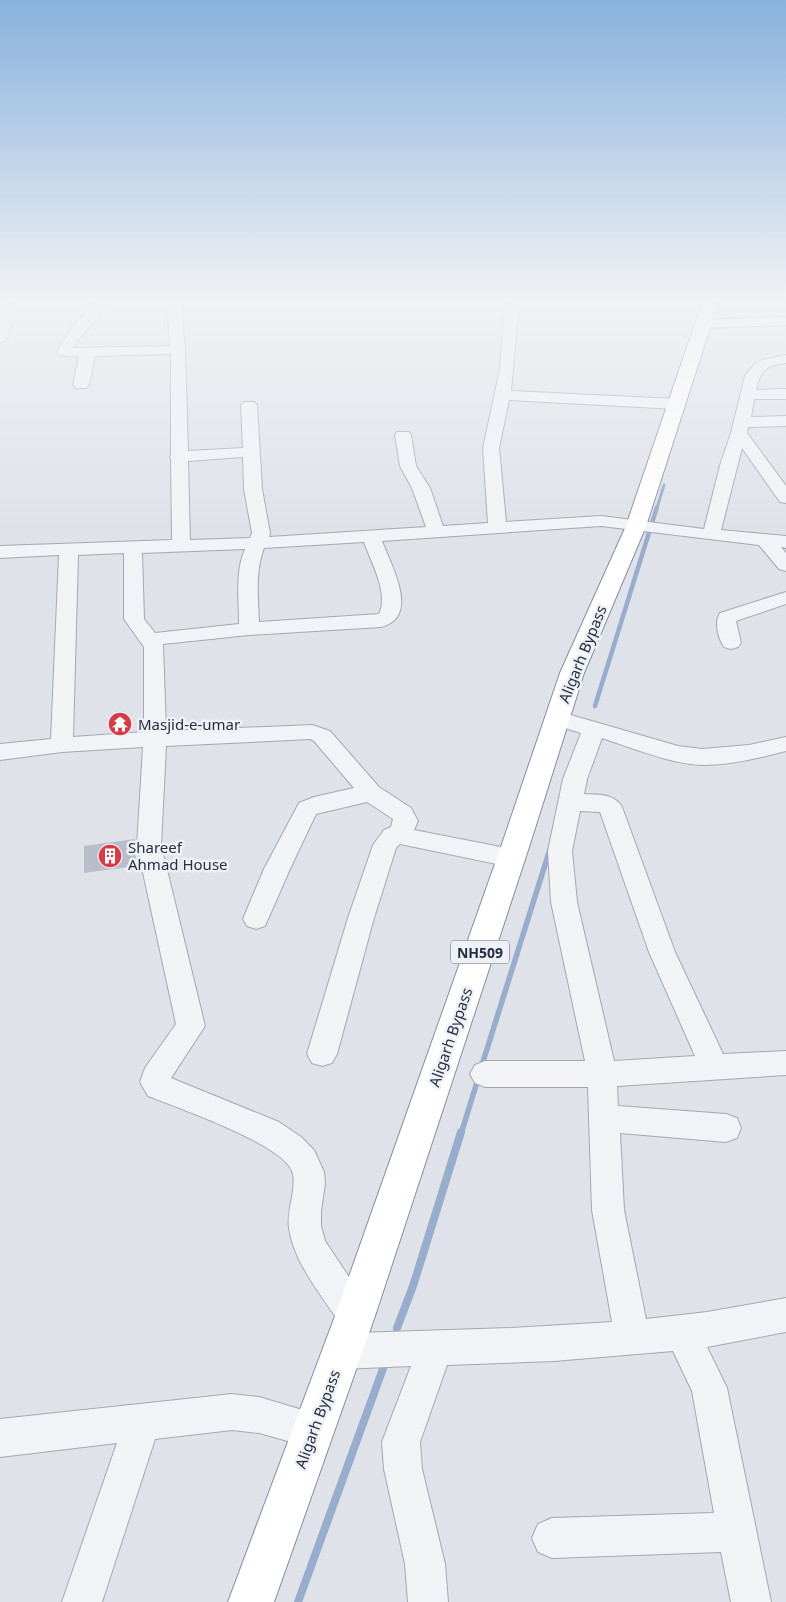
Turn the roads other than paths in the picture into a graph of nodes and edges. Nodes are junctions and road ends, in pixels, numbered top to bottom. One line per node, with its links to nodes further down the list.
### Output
1 (83, 378): 6 (street)
2 (178, 378): 16 (street)
3 (505, 378): 9 (street)
4 (685, 378): 10 (highway, Aligarh Bypass / NH509)
5 (752, 378): 8 (street)
6 (81, 385)
7 (786, 394): 8 (street)
8 (748, 395): 13 (street)
9 (503, 396): 10 (street); 18 (street)
10 (676, 404): 19 (highway, Aligarh Bypass / NH509)
11 (249, 405): 15 (street)
12 (786, 421): 13 (street)
13 (740, 427): 17 (street); 21 (street)
14 (403, 435): 20 (street)
15 (251, 452): 16 (street); 25 (street)
16 (178, 457): 26 (street)
17 (786, 498)
18 (497, 527): 19 (street); 20 (street)
19 (647, 527): 21 (street); 35 (highway, Aligarh Bypass / NH509)
20 (436, 531): 22 (street)
21 (711, 535): 23 (street)
22 (370, 536): 25 (street); 32 (street)
23 (765, 540): 24 (street); 30 (street)
24 (786, 542)
25 (258, 543): 26 (street); 32 (street)
26 (181, 545): 27 (street)
27 (134, 547): 28 (street); 33 (street)
28 (69, 549): 29 (street); 39 (street)
29 (0, 552)
30 (786, 565)
31 (786, 598): 34 (street)
32 (249, 629): 33 (street)
33 (152, 639): 37 (street)
34 (731, 644)
35 (557, 718): 36 (street); 44 (highway, Aligarh Bypass / NH509)
36 (594, 729): 38 (street); 42 (street)
37 (155, 739): 39 (street); 41 (street); 54 (street)
38 (786, 744)
39 (62, 745): 40 (street)
40 (0, 752)
41 (370, 793): 43 (street); 45 (street)
42 (570, 802): 48 (street); 50 (street)
43 (401, 833): 44 (street); 46 (street)
44 (511, 858): 54 (highway, Aligarh Bypass / NH509)
45 (256, 919)
46 (322, 1054)
47 (786, 1063): 48 (street)
48 (714, 1068): 50 (street)
49 (485, 1074): 50 (street)
50 (602, 1074): 51 (street)
51 (604, 1118): 52 (street); 56 (street)
52 (726, 1128)
53 (786, 1315): 55 (street)
54 (355, 1316): 58 (highway, Aligarh Bypass / NH509)
55 (682, 1333): 56 (street); 62 (street)
56 (632, 1338): 57 (street)
57 (436, 1348): 58 (street); 66 (street)
58 (342, 1351): 60 (highway, Aligarh Bypass / NH509)
59 (143, 1420): 60 (street); 61 (street); 64 (street)
60 (313, 1430): 65 (highway, Aligarh Bypass / NH509)
61 (0, 1438)
62 (737, 1532): 63 (street); 67 (street)
63 (552, 1538)
64 (82, 1602)
65 (251, 1602)
66 (428, 1602)
67 (752, 1602)

